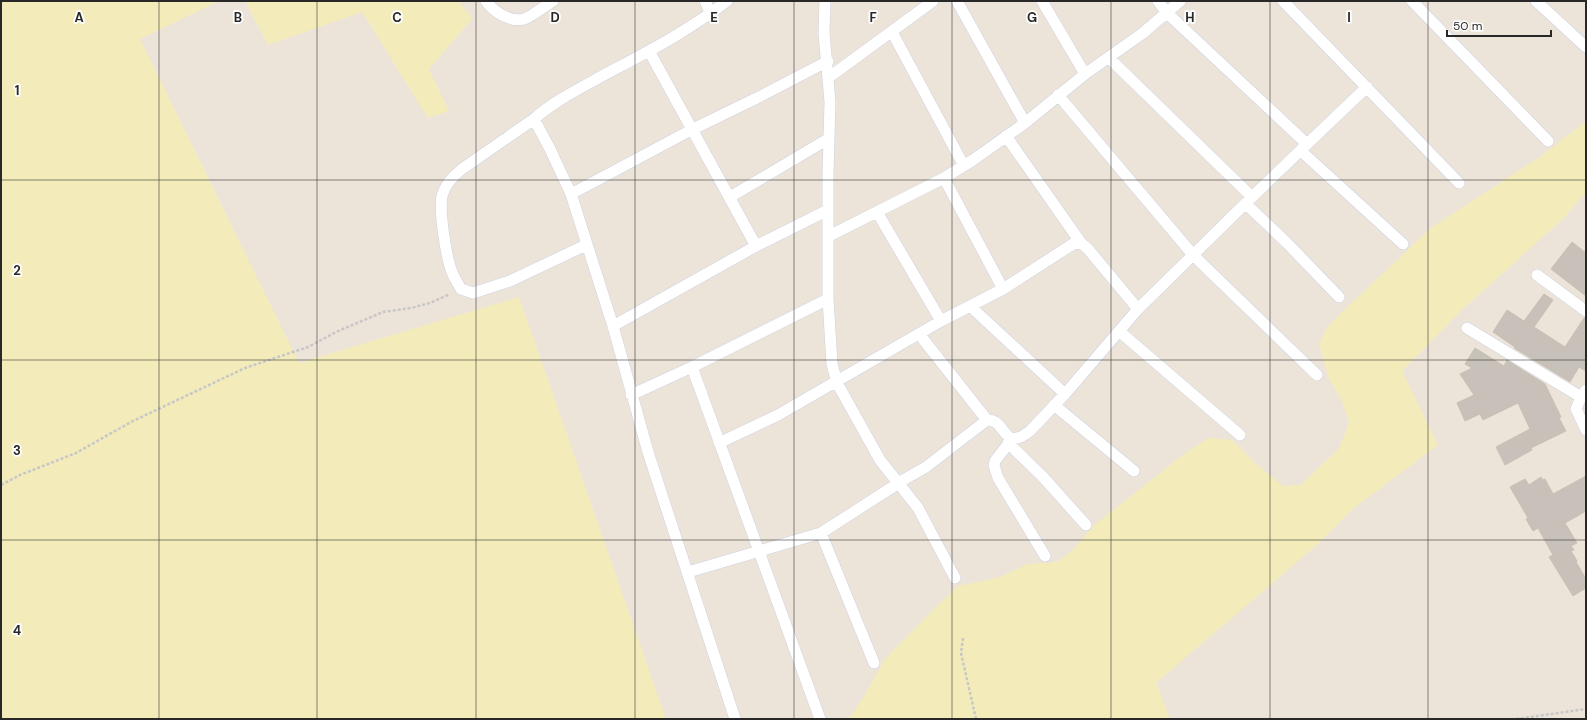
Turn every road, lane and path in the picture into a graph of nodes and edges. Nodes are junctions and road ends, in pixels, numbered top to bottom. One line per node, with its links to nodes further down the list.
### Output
1 (486, 1): 2 (street)
2 (553, 1)
3 (705, 1): 15 (street)
4 (727, 1): 15 (street)
5 (825, 1): 20 (street)
6 (933, 1): 16 (street)
7 (957, 1): 26 (street)
8 (1042, 1): 21 (street)
9 (1158, 1): 14 (street)
10 (1180, 1): 14 (street)
11 (1283, 1): 23 (street)
12 (1412, 1): 30 (street)
13 (1536, 1): 17 (street)
14 (1167, 13): 19 (street); 31 (street)
15 (711, 14): 18 (street)
16 (892, 32): 22 (street); 32 (street)
17 (1586, 47)
18 (649, 51): 25 (street); 27 (street)
19 (1109, 58): 21 (street); 37 (street)
20 (828, 61): 22 (street); 27 (street)
21 (1085, 74): 24 (street)
22 (828, 78): 29 (street)
23 (1368, 87): 31 (street); 34 (street)
24 (1058, 95): 26 (street); 45 (street)
25 (534, 118): 35 (street); 47 (street)
26 (1025, 123): 28 (street)
27 (692, 129): 35 (street); 36 (street)
28 (1006, 136): 32 (street); 41 (street)
29 (828, 139): 36 (street); 38 (street)
30 (1548, 141)
31 (1304, 148): 37 (street); 42 (street)
32 (964, 166): 33 (street)
33 (944, 178): 39 (street); 48 (street)
34 (1459, 182)
35 (571, 194): 43 (street)
36 (730, 197): 44 (street)
37 (1249, 201): 45 (street); 49 (street)
38 (828, 210): 40 (street); 44 (street)
39 (877, 212): 40 (street); 54 (street)
40 (829, 236): 50 (street)
41 (1081, 243): 48 (street); 52 (street)
42 (1403, 244)
43 (586, 245): 47 (street); 55 (street)
44 (756, 246): 55 (street)
45 (1194, 256): 52 (street); 60 (street)
46 (1537, 275): 53 (street)
47 (461, 288): 73 (path)
48 (1003, 289): 51 (street)
49 (1339, 297)
50 (828, 299): 59 (street); 61 (street)
51 (970, 306): 54 (street); 62 (street)
52 (1138, 309): 57 (street)
53 (1586, 311)
54 (940, 321): 58 (street)
55 (613, 326): 64 (street)
56 (1467, 328): 63 (street)
57 (1119, 330): 62 (street); 68 (street)
58 (919, 334): 61 (street); 66 (street)
59 (692, 367): 64 (street); 70 (street)
60 (1317, 375)
61 (837, 382): 70 (street); 72 (street)
62 (1065, 394): 65 (street)
63 (1584, 394): 67 (street)
64 (631, 395): 78 (street)
65 (1054, 405): 69 (street); 71 (street)
66 (987, 420): 69 (street); 72 (street)
67 (1586, 430)
68 (1240, 435)
69 (1010, 441): 74 (street); 77 (street)
70 (719, 443): 76 (street)
71 (1134, 471)
72 (897, 484): 75 (street); 79 (street)
73 (1, 485)
74 (1086, 525)
75 (821, 533): 76 (street); 81 (street)
76 (758, 551): 78 (street); 84 (street)
77 (1045, 556)
78 (688, 572): 83 (street)
79 (955, 578)
80 (963, 638): 85 (path)
81 (874, 663)
82 (1586, 710): 86 (path)
83 (735, 719)
84 (820, 719)
85 (976, 719)
86 (1516, 719)

